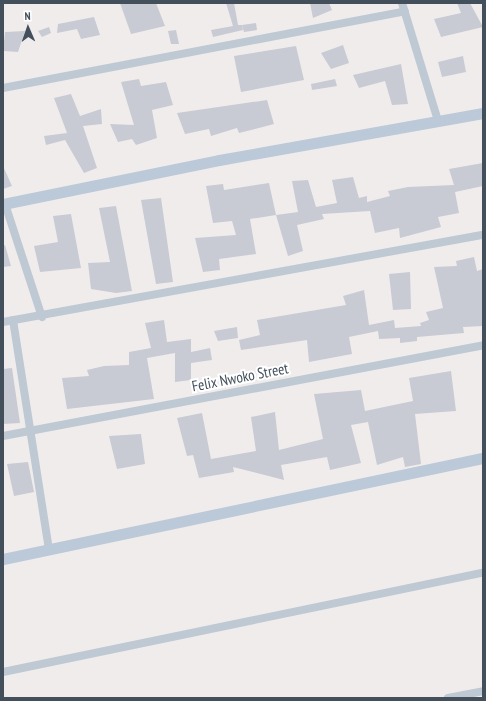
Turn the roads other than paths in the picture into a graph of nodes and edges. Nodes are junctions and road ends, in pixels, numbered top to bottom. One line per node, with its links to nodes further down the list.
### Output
1 (404, 7): 2 (street); 4 (street)
2 (3, 88)
3 (483, 113): 4 (street)
4 (438, 121): 5 (street)
5 (4, 204): 7 (street)
6 (483, 235): 7 (street)
7 (42, 317): 8 (street)
8 (12, 320): 9 (street); 11 (street)
9 (3, 322)
10 (483, 345): 11 (street, Felix Nwoko Street)
11 (31, 432): 12 (street, Felix Nwoko Street); 14 (street)
12 (3, 436)
13 (483, 458): 14 (street)
14 (49, 549): 15 (street)
15 (3, 559)
16 (483, 573): 17 (street)
17 (3, 672)
18 (483, 691): 19 (street)
19 (448, 698)

